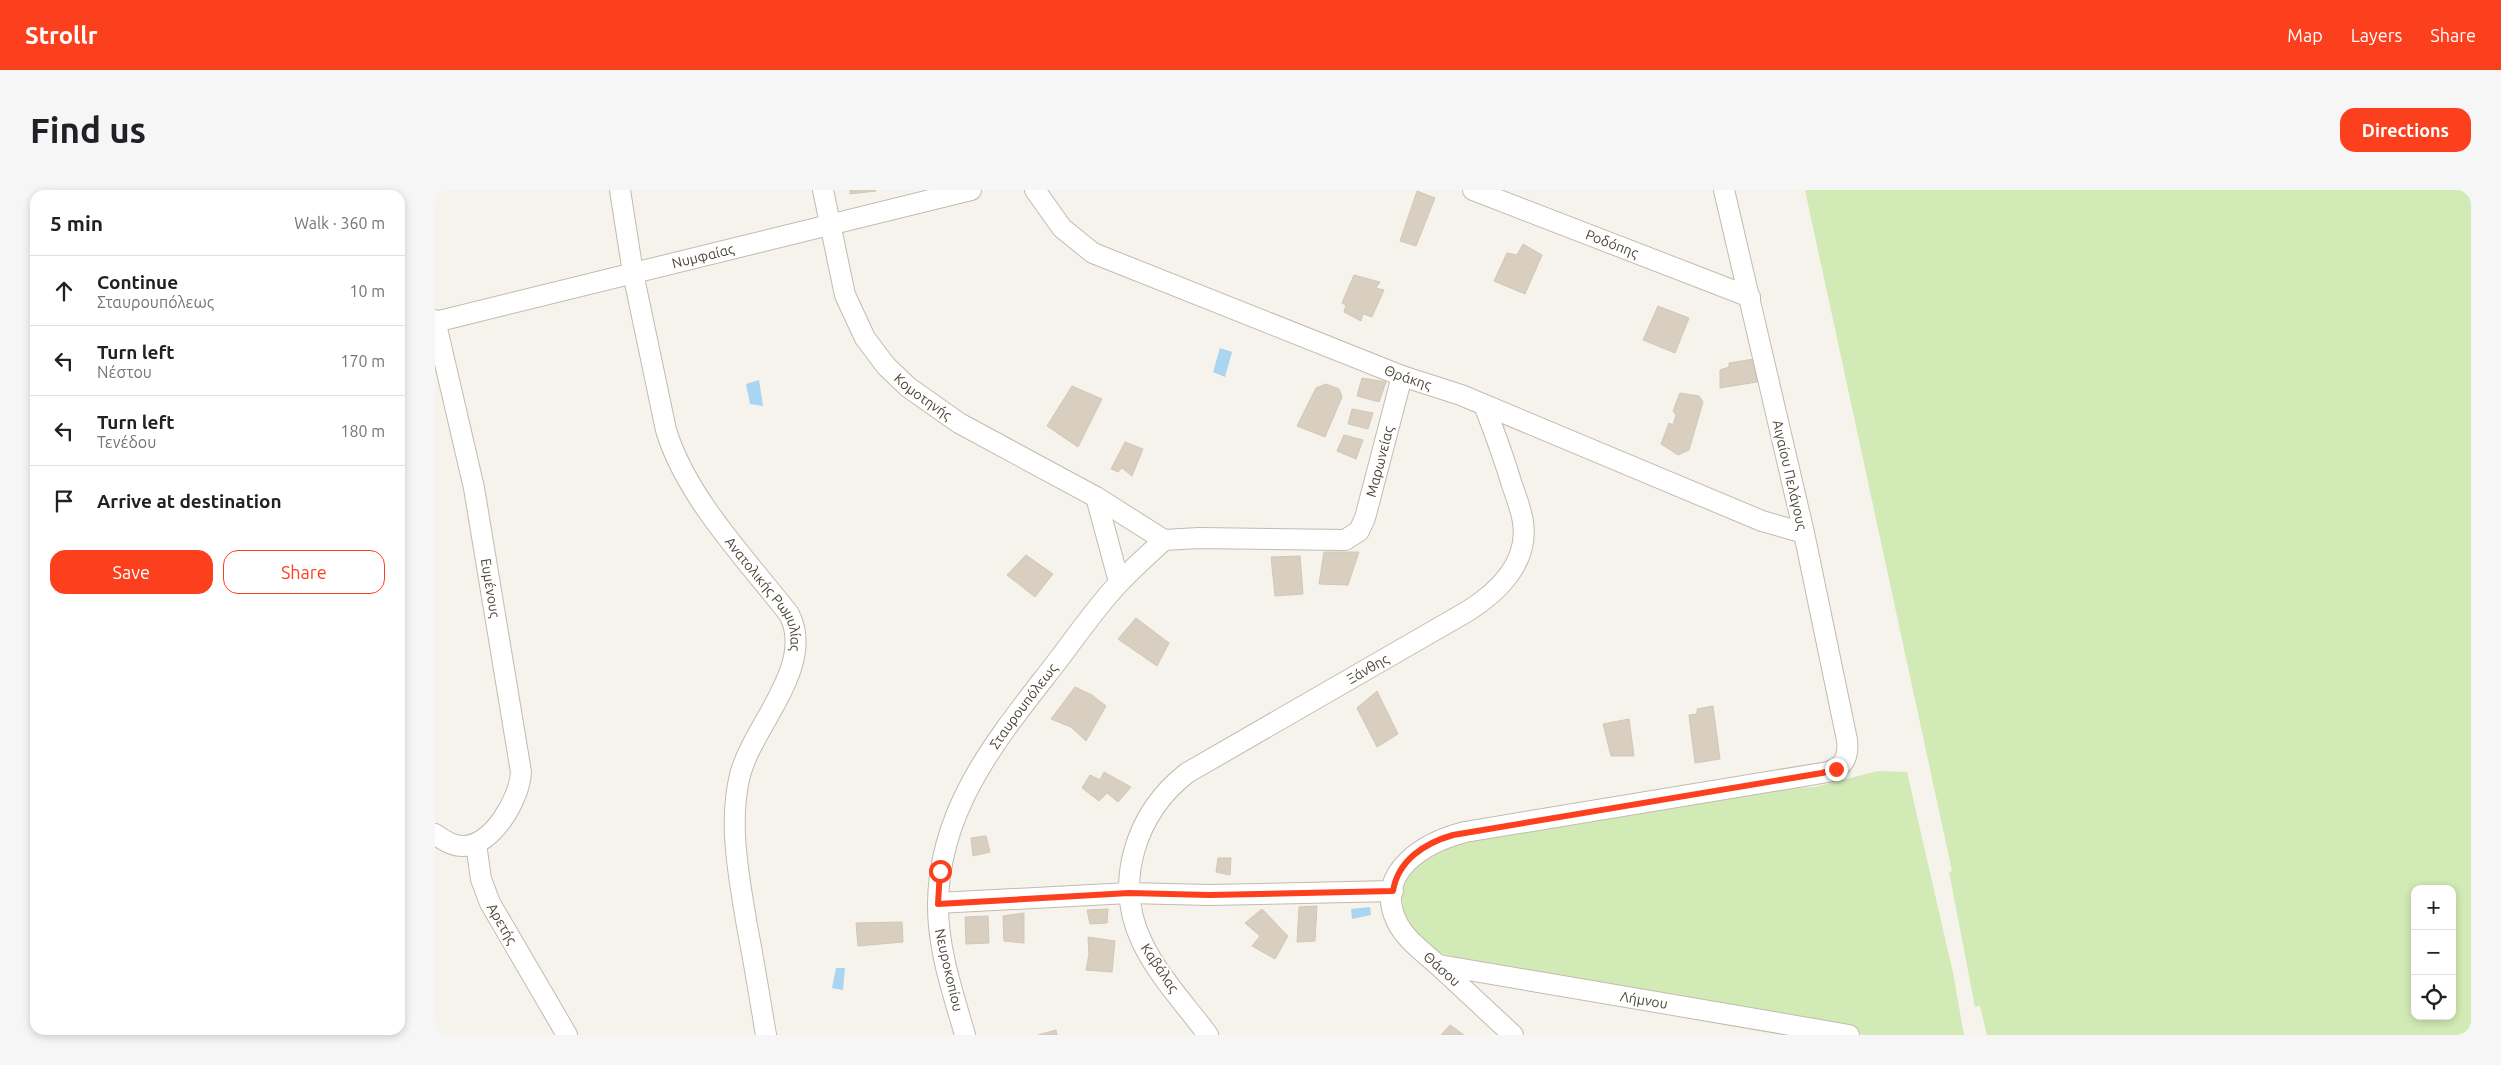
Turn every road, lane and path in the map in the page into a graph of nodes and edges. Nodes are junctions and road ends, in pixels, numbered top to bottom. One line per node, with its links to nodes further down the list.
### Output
1 (620, 190): 8 (street, Ανατολικής Ρωμυλίας)
2 (823, 190): 7 (street, Κομοτηνής)
3 (971, 190): 7 (street, Νυμφαίας)
4 (1035, 190): 11 (street, Θράκης)
5 (1473, 190): 9 (street, Ροδόπης)
6 (1725, 190): 9 (street, Αιγαίου Πελάγους)
7 (830, 225): 8 (street, Νυμφαίας); 13 (street, Κομοτηνής)
8 (633, 274): 10 (street, Νυμφαίας); 24 (street, Ανατολικής Ρωμυλίας)
9 (1750, 297): 14 (street, Αιγαίου Πελάγους)
10 (435, 322): 18 (street, Ευμένους)
11 (1402, 376): 12 (street, Θράκης); 15 (street, Μαρωνείας)
12 (1484, 405): 14 (street, Θράκης); 20 (street, Ξάνθης)
13 (1096, 497): 15 (street, Κομοτηνής); 16 (street)
14 (1804, 533): 19 (street, Αιγαίου Πελάγους)
15 (1164, 540): 16 (street, Σταυρουπόλεως)
16 (1119, 582): 21 (street, Σταυρουπόλεως)
17 (435, 834): 18 (street)
18 (476, 844): 23 (street, Αρετής)
19 (1393, 891): 20 (street); 22 (street, Θάσου)
20 (1129, 893): 21 (street); 26 (street, Καβάλας)
21 (938, 904): 25 (street, Νευροκοπίου)
22 (1439, 965): 27 (street, Θάσου); 28 (street, Λήμνου)
23 (567, 1035)
24 (766, 1035)
25 (965, 1035)
26 (1208, 1035)
27 (1513, 1035)
28 (1849, 1035)

